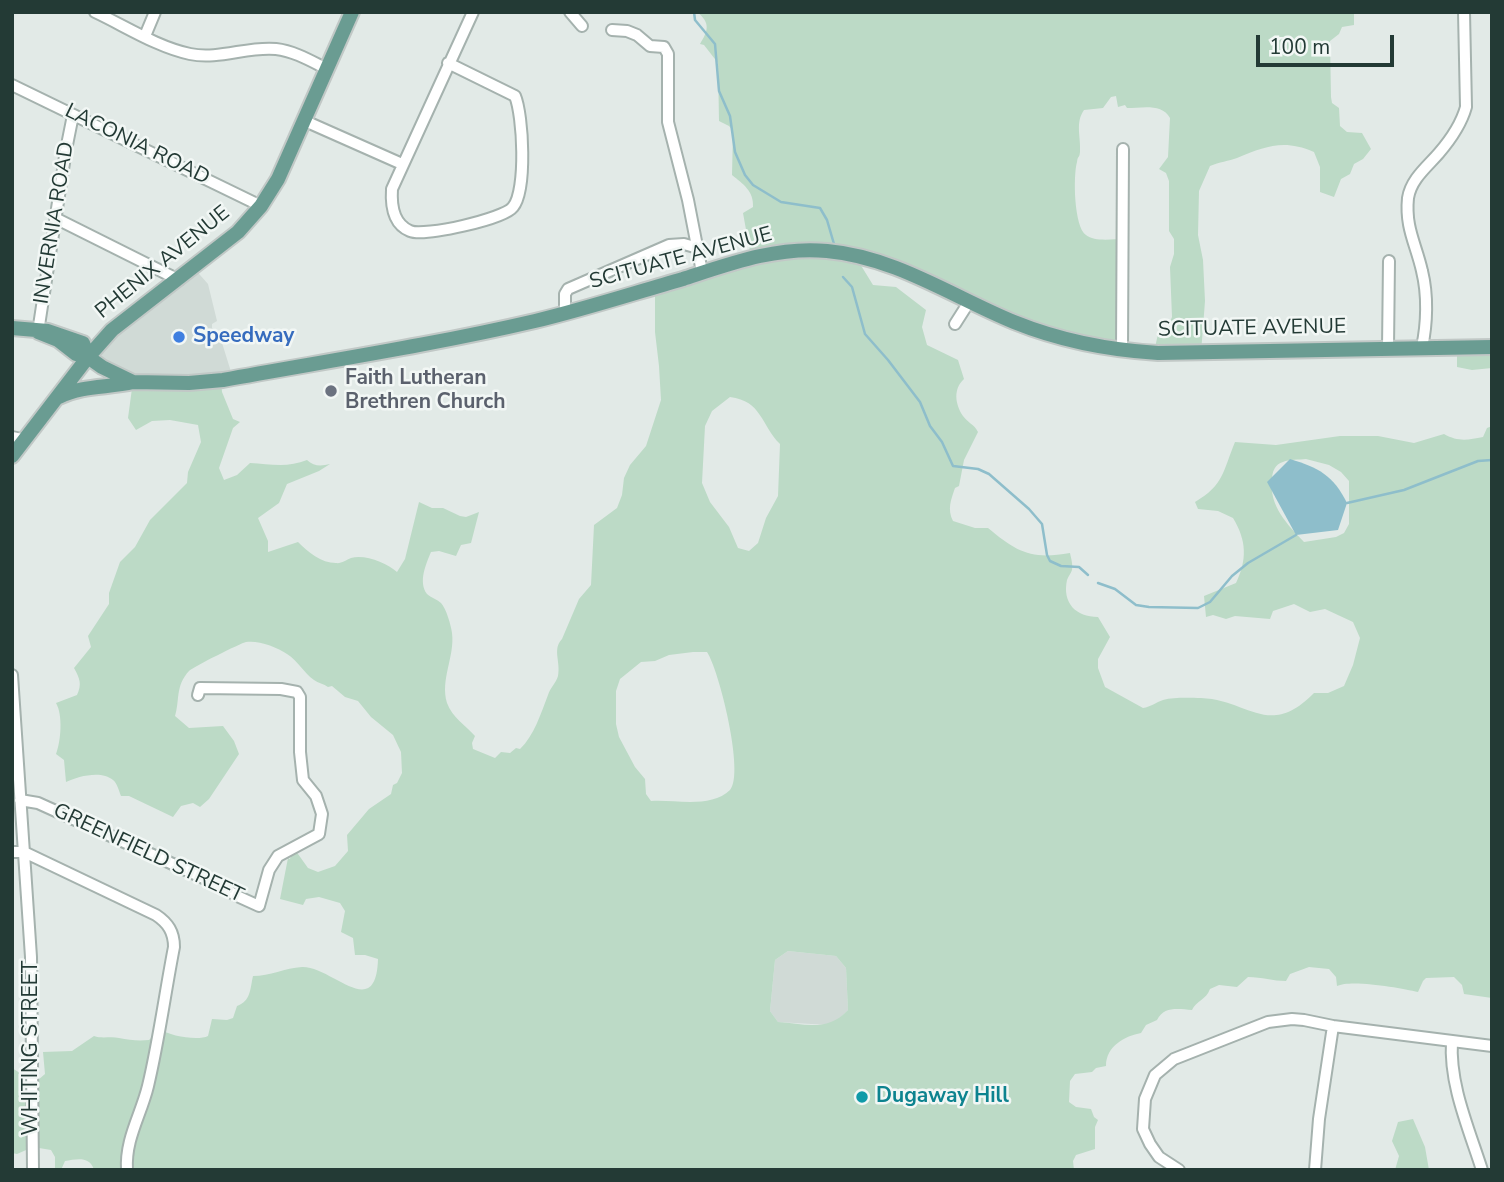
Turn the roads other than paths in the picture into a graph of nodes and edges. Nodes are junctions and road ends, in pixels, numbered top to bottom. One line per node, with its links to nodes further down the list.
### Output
1 (95, 12): 9 (street)
2 (155, 12): 9 (street)
3 (352, 12): 11 (main road, PHENIX AVENUE)
4 (473, 12): 10 (street)
5 (570, 12): 7 (street)
6 (1464, 12): 29 (street)
7 (582, 26)
8 (611, 30): 19 (street)
9 (145, 36): 11 (street)
10 (448, 63): 16 (street); 16 (street)
11 (327, 69): 14 (main road, PHENIX AVENUE)
12 (12, 85): 13 (street, LACONIA ROAD)
13 (73, 114): 17 (street, LACONIA ROAD); 18 (street, INVERNIA ROAD)
14 (305, 121): 16 (street); 17 (main road, PHENIX AVENUE)
15 (1123, 149): 31 (street)
16 (402, 164)
17 (261, 206): 22 (main road, PHENIX AVENUE)
18 (55, 218): 22 (street); 27 (street, INVERNIA ROAD)
19 (698, 248): 21 (street); 24 (street)
20 (1389, 261): 30 (street)
21 (702, 272): 23 (main road, SCITUATE AVENUE); 24 (main road, SCITUATE AVENUE)
22 (179, 280): 32 (main road, PHENIX AVENUE)
23 (969, 302): 25 (street); 31 (main road, SCITUATE AVENUE)
24 (565, 312): 33 (main road, SCITUATE AVENUE)
25 (955, 324)
26 (12, 328): 27 (main road, SCITUATE AVENUE)
27 (38, 332): 32 (main road, SCITUATE AVENUE)
28 (1492, 346): 29 (main road, SCITUATE AVENUE)
29 (1422, 347): 30 (main road, SCITUATE AVENUE)
30 (1388, 348): 31 (main road, SCITUATE AVENUE)
31 (1122, 350)
32 (88, 357): 33 (main road, SCITUATE AVENUE); 34 (main road, PHENIX AVENUE)
33 (133, 382): 34 (main road)
34 (58, 397): 35 (main road, PHENIX AVENUE)
35 (19, 438): 36 (main road, PHENIX AVENUE)
36 (12, 456)
37 (12, 675): 39 (street, WHITING STREET)
38 (198, 695): 39 (street, GREENFIELD STREET)
39 (20, 800): 40 (street, WHITING STREET)
40 (18, 852): 44 (street, WHITING STREET); 45 (street)
41 (1333, 1026): 42 (street); 46 (street); 47 (street)
42 (1452, 1041): 43 (street); 48 (street)
43 (1492, 1046)
44 (33, 1170)
45 (127, 1170)
46 (1179, 1170)
47 (1315, 1170)
48 (1482, 1170)

